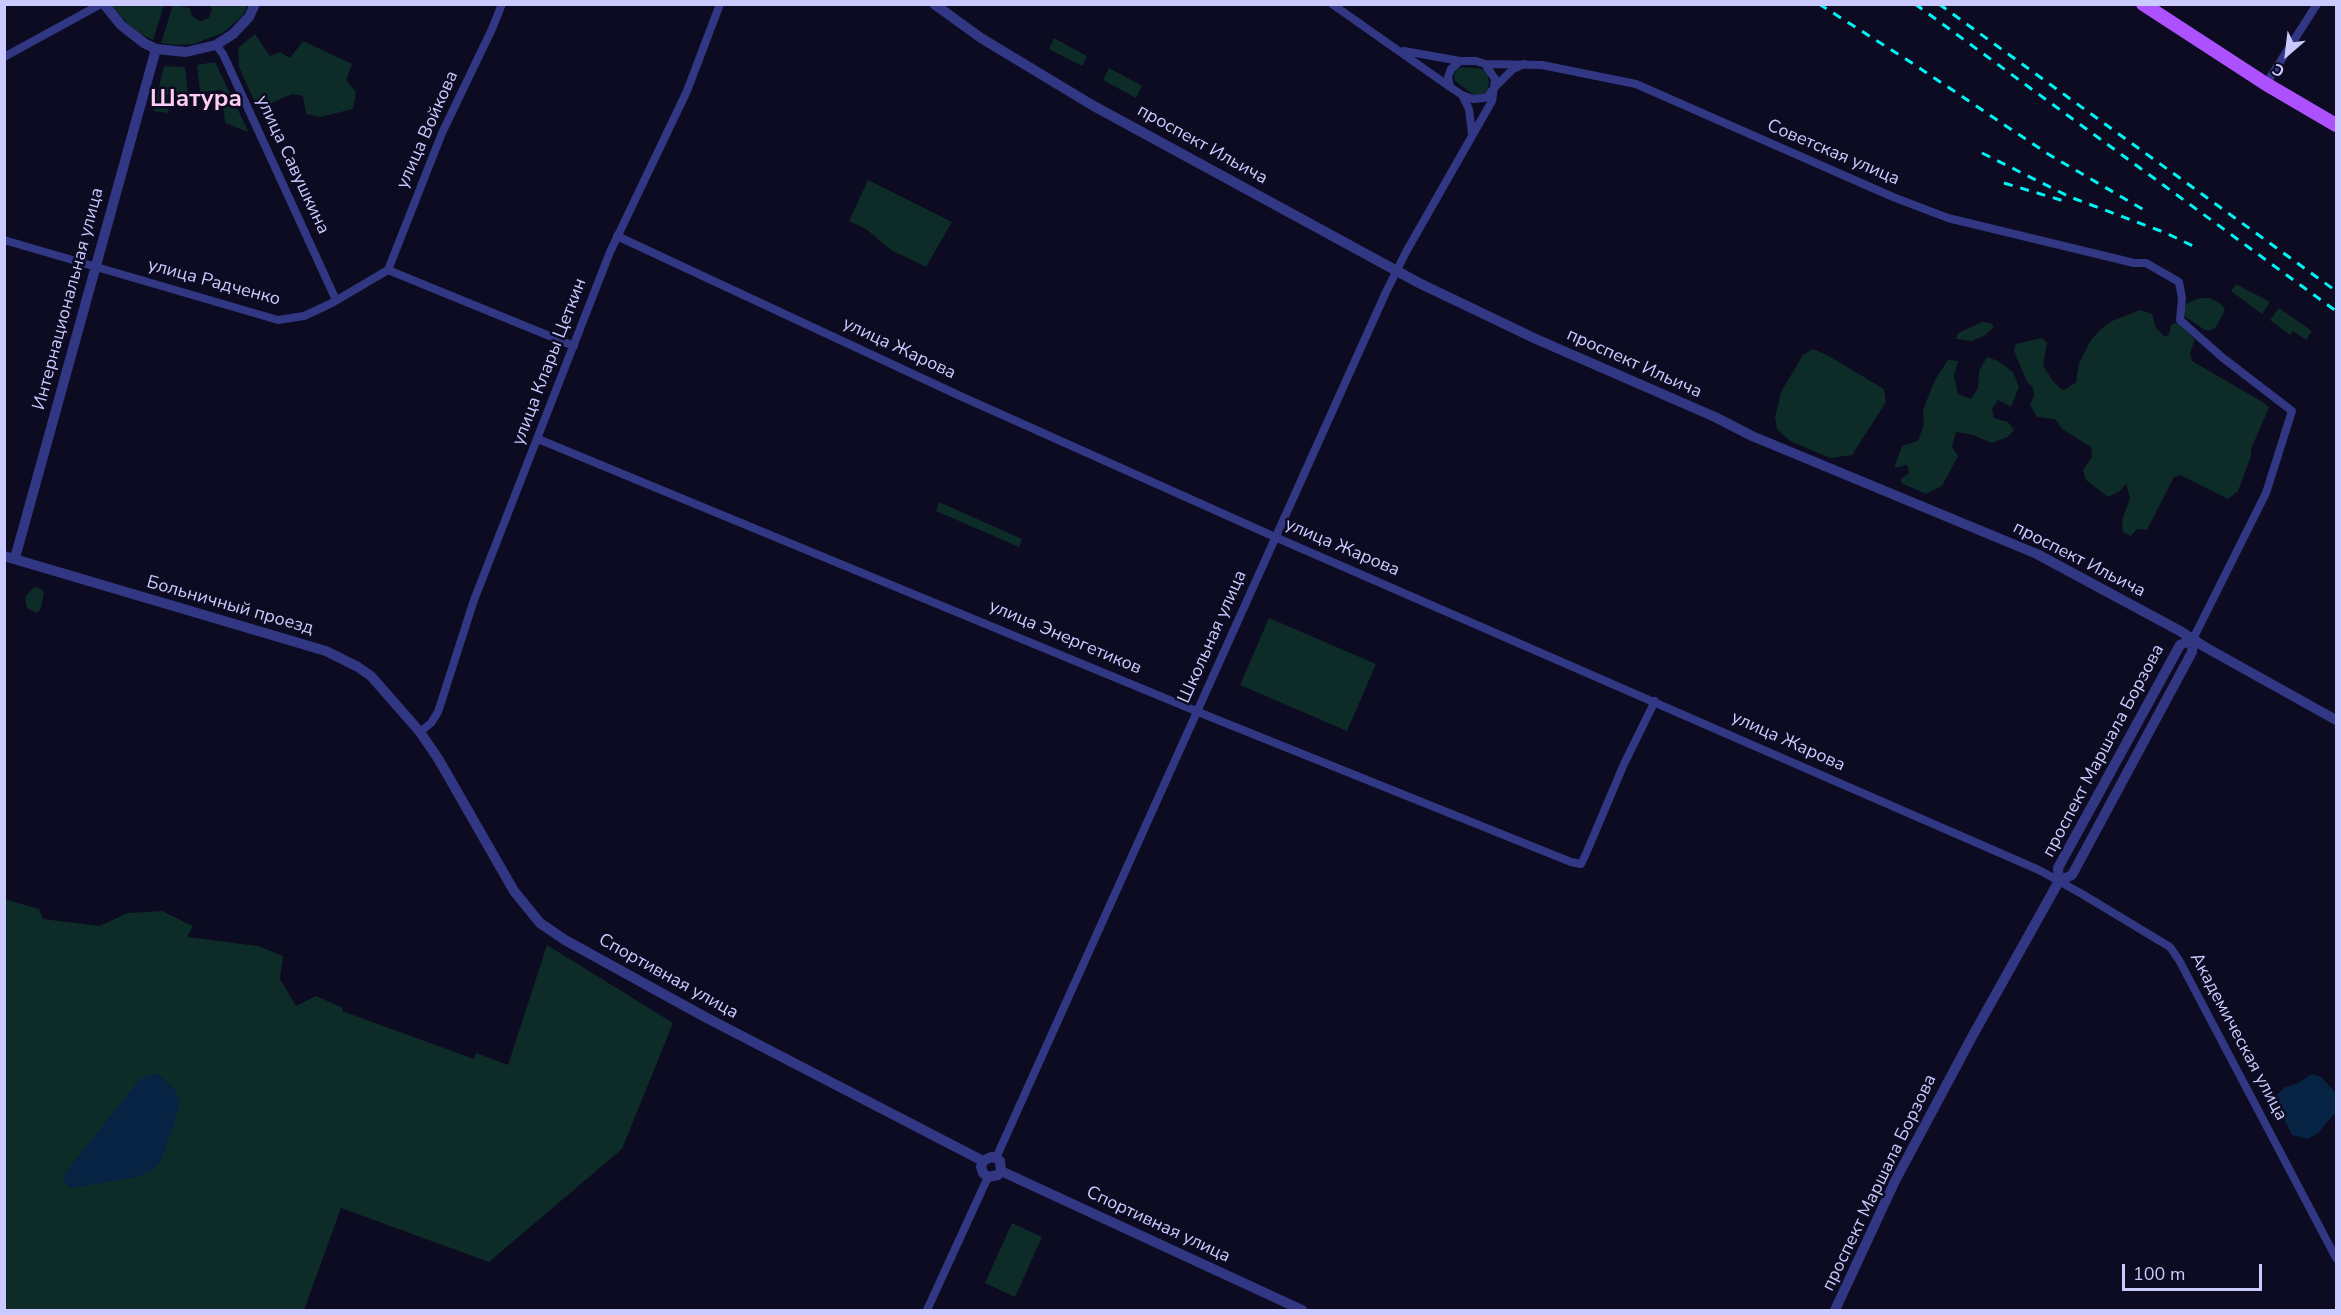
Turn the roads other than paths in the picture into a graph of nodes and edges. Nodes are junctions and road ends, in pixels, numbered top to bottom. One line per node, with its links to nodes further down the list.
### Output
1 (103, 4): 10 (street); 12 (street)
2 (255, 4): 9 (street)
3 (502, 4): 25 (street, улица Войкова)
4 (720, 4): 22 (street, улица Клары Цеткин)
5 (934, 4): 26 (street, проспект Ильича)
6 (1332, 4): 11 (street)
7 (2143, 4): 16 (main road)
8 (2317, 4): 16 (street)
9 (216, 45): 10 (street); 27 (street, улица Савушкина)
10 (156, 49): 24 (street, Интернациональная улица)
11 (1400, 51): 13 (street); 17 (street)
12 (4, 57)
13 (1460, 61): 14 (street); 17 (street)
14 (1485, 64): 15 (street, Советская улица); 18 (street)
15 (1524, 64): 18 (street); 32 (street, Советская улица)
16 (2266, 84): 20 (main road)
17 (1450, 87): 19 (street)
18 (1494, 88): 19 (street); 21 (street, Школьная улица)
19 (1462, 95): 21 (street)
20 (2337, 124)
21 (1472, 134): 26 (street, Школьная улица)
22 (617, 236): 28 (street, улица Клары Цеткин); 30 (street, улица Жарова)
23 (4, 240): 24 (street, улица Радченко)
24 (95, 267): 27 (street, улица Радченко); 31 (street, Интернациональная улица)
25 (388, 270): 27 (street, улица Радченко); 28 (street)
26 (1397, 270): 30 (street, Школьная улица); 32 (street, проспект Ильича)
27 (336, 300)
28 (574, 346): 29 (street, улица Клары Цеткин)
29 (538, 439): 34 (street, улица Энергетиков); 36 (street, улица Клары Цеткин)
30 (1275, 537): 33 (street, улица Жарова); 34 (street, Школьная улица)
31 (10, 557): 36 (street, Больничный проезд)
32 (2193, 639): 35 (street, проспект Ильича); 37 (street, проспект Маршала Борзова); 37 (street, проспект Маршала Борзова)
33 (1655, 701): 34 (street, улица Энергетиков); 37 (street, улица Жарова)
34 (1198, 712): 38 (street, Школьная улица)
35 (2337, 720)
36 (420, 732): 39 (street, Спортивная улица)
37 (2059, 881): 42 (street, Академическая улица); 45 (street, проспект Маршала Борзова)
38 (996, 1158): 39 (street); 40 (street)
39 (983, 1161): 41 (street)
40 (1001, 1171): 41 (street); 44 (street, Спортивная улица)
41 (988, 1177): 43 (street)
42 (2337, 1258)
43 (927, 1311)
44 (1302, 1311)
45 (1835, 1311)

